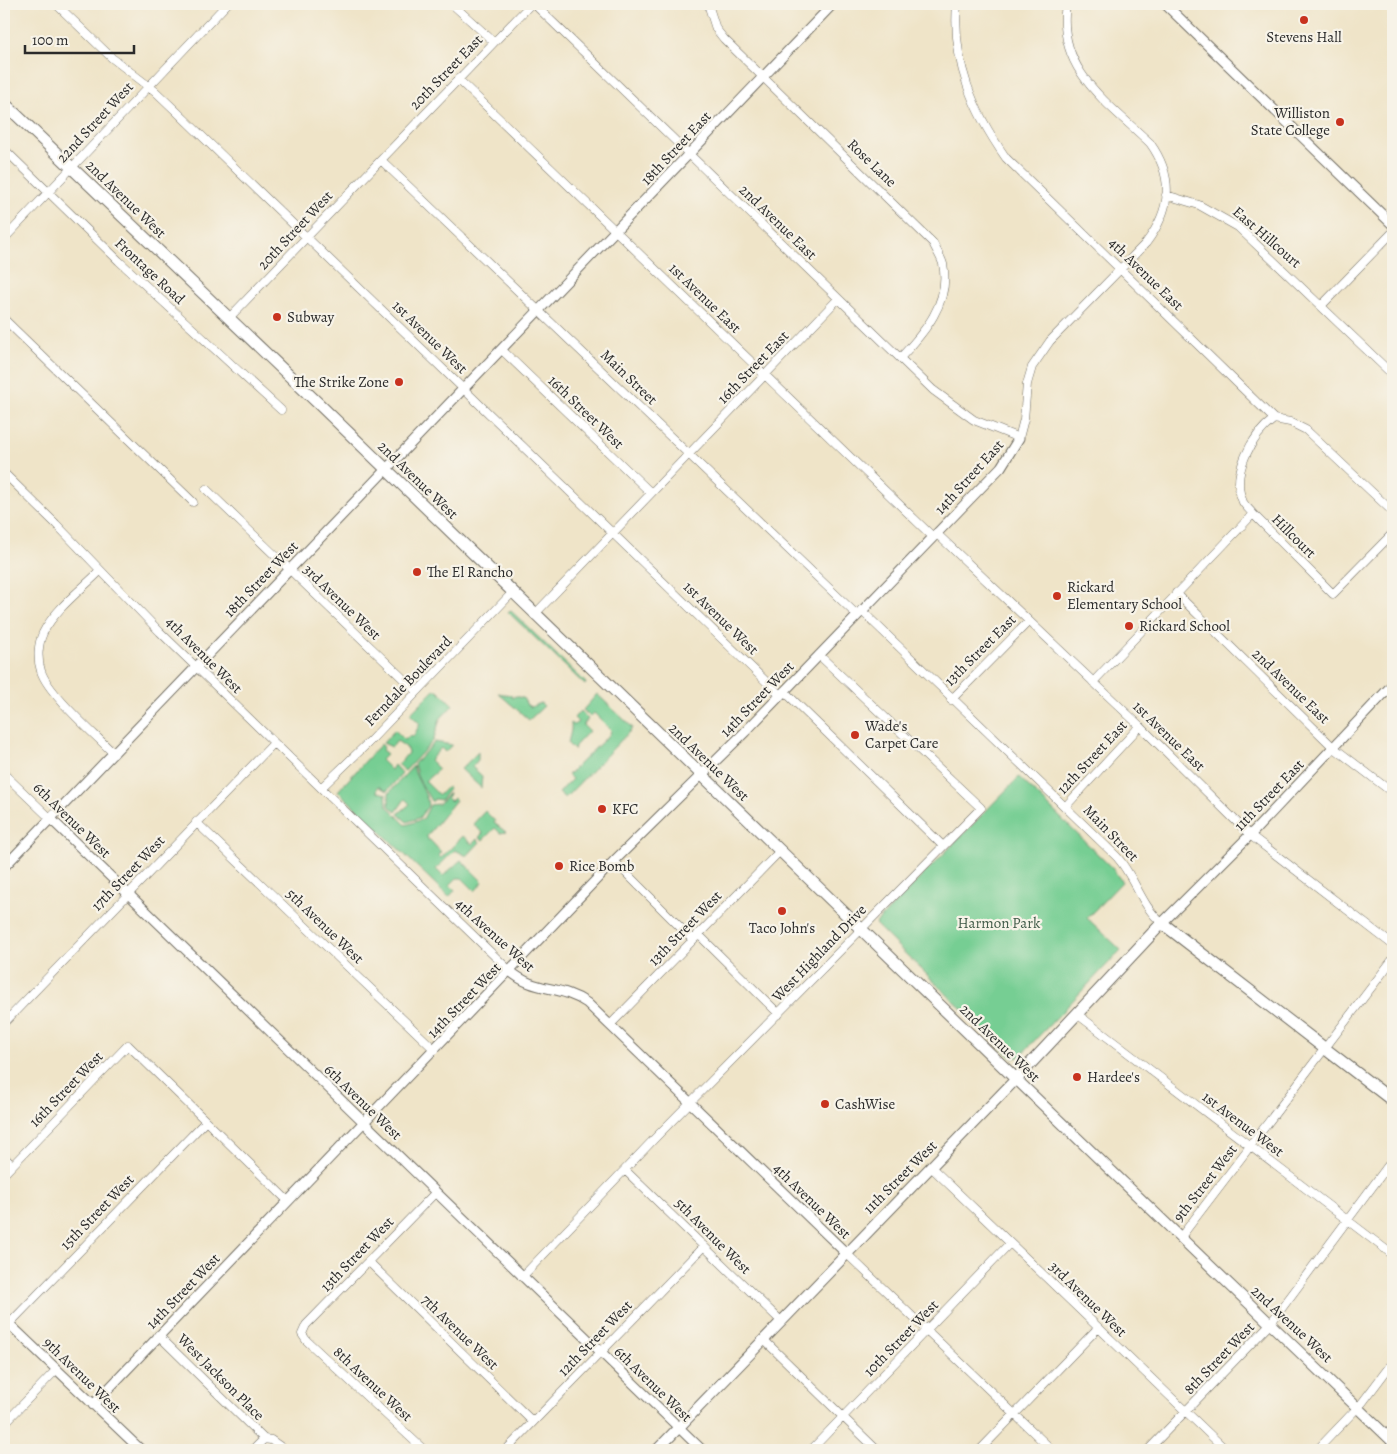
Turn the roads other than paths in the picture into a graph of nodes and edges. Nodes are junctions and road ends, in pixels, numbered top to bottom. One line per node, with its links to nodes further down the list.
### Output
1 (56, 4): 13 (street, 1st Avenue West)
2 (226, 4): 13 (street, 22nd Street West)
3 (452, 4): 10 (street)
4 (532, 4): 10 (street, 20th Street East); 16 (street, 2nd Avenue East)
5 (708, 4): 11 (street, Rose Lane)
6 (833, 4): 11 (street, 18th Street East)
7 (957, 4): 26 (street, 4th Avenue East)
8 (1066, 4): 20 (street)
9 (1164, 4): 21 (street)
10 (494, 42): 12 (street, 20th Street East)
11 (763, 76): 16 (street, 18th Street East); 33 (street, Rose Lane)
12 (458, 79): 17 (street, 20th Street East); 22 (street, 1st Avenue East)
13 (148, 87): 18 (street, 22nd Street West); 24 (street, 1st Avenue West)
14 (4, 103): 18 (main road, 2nd Avenue West)
15 (4, 149): 19 (street, Frontage Road)
16 (689, 154): 22 (street, 18th Street East); 27 (street, 2nd Avenue East)
17 (381, 160): 24 (street, 20th Street West); 29 (street, Main Street)
18 (72, 167): 19 (street, 22nd Street West); 30 (main road, 2nd Avenue West)
19 (48, 192): 25 (street, 22nd Street West); 37 (street, Frontage Road)
20 (1166, 195): 26 (street, 14th Street East); 28 (street, East Hillcourt)
21 (1393, 225)
22 (616, 231): 29 (street, 18th Street East); 34 (street, 1st Avenue East)
23 (1393, 232): 28 (street)
24 (307, 238): 30 (street, 20th Street West); 36 (street, 1st Avenue West)
25 (4, 239)
26 (1120, 268): 38 (street, 4th Avenue East); 39 (street, 14th Street East)
27 (838, 299): 33 (street, 2nd Avenue East); 34 (street, 16th Street East)
28 (1322, 305): 35 (street, East Hillcourt)
29 (539, 311): 32 (street, 18th Street West); 40 (street, Main Street)
30 (229, 318): 41 (main road, 2nd Avenue West)
31 (4, 319): 45 (street)
32 (502, 350): 36 (street, 18th Street West); 44 (street, 16th Street West)
33 (900, 358): 39 (street, 2nd Avenue East)
34 (765, 375): 40 (street, 16th Street East); 50 (street, 1st Avenue East)
35 (1393, 375)
36 (464, 389): 41 (street, 18th Street West); 48 (street, 1st Avenue West)
37 (281, 410)
38 (1274, 419): 46 (street, 4th Avenue East); 47 (street, Hillcourt)
39 (1019, 438): 50 (street, 14th Street East)
40 (688, 454): 44 (street); 55 (street, Main Street)
41 (386, 470): 51 (street, 18th Street West); 53 (main road, 2nd Avenue West)
42 (4, 473): 52 (street, 4th Avenue West)
43 (206, 489): 51 (street, 3rd Avenue West)
44 (651, 493): 48 (street)
45 (193, 502)
46 (1393, 512)
47 (1253, 514): 49 (street, Hillcourt); 54 (street)
48 (613, 533): 56 (street); 63 (street, 1st Avenue West)
49 (1393, 533)
50 (934, 535): 55 (street, 14th Street East); 57 (street, 1st Avenue East)
51 (289, 570): 59 (street, 18th Street West); 62 (street, 3rd Avenue West)
52 (100, 571): 59 (street, 4th Avenue West); 68 (street)
53 (513, 592): 56 (main road, 2nd Avenue West); 62 (street, Ferndale Boulevard)
54 (1176, 593): 60 (street); 67 (street, 2nd Avenue East)
55 (859, 613): 58 (street, 14th Street West); 64 (street, Main Street)
56 (534, 615): 70 (main road, 2nd Avenue West)
57 (1029, 621): 60 (street, 1st Avenue East); 64 (street, 13th Street East)
58 (818, 655): 63 (street, 14th Street West); 77 (street, West Highland Drive)
59 (196, 667): 66 (street, 4th Avenue West); 68 (street, 18th Street West)
60 (1093, 682): 65 (street, 1st Avenue East)
61 (1393, 684): 67 (street, 11th Street East)
62 (417, 692): 71 (street, Ferndale Boulevard)
63 (782, 693): 70 (street, 14th Street West); 77 (street, 1st Avenue West)
64 (951, 700): 73 (street, Main Street)
65 (1140, 726): 73 (street, 12th Street East); 76 (street, 1st Avenue East)
66 (274, 743): 71 (street, 4th Avenue West); 75 (street, 17th Street West)
67 (1333, 747): 72 (street, 2nd Avenue East); 76 (street, 11th Street East)
68 (114, 754): 74 (street, 18th Street West)
69 (4, 774): 74 (street, 6th Avenue West)
70 (702, 775): 78 (main road, 2nd Avenue West); 79 (street, 14th Street West)
71 (321, 788): 87 (street, 4th Avenue West)
72 (1393, 793)
73 (1065, 806): 82 (street, Main Street)
74 (51, 819): 80 (street, 18th Street West); 81 (street, 6th Avenue West)
75 (196, 822): 81 (street, 17th Street West); 93 (street, 5th Avenue West)
76 (1250, 835): 82 (street, 11th Street East); 85 (street, 1st Avenue East)
77 (943, 846): 83 (street, West Highland Drive)
78 (780, 851): 83 (main road, 2nd Avenue West); 84 (street, 13th Street West)
79 (614, 861): 84 (street); 87 (street, 14th Street West)
80 (4, 867)
81 (127, 894): 90 (street, 17th Street West); 98 (street, 6th Avenue West)
82 (1162, 923): 89 (main road, 11th Street West); 92 (main road, Main Street)
83 (861, 930): 88 (street, West Highland Drive); 94 (main road, 2nd Avenue West)
84 (695, 936): 88 (street); 91 (street, 13th Street West)
85 (1393, 945)
86 (1393, 959): 92 (street, 9th Street West)
87 (510, 971): 91 (street, 4th Avenue West); 93 (street, 14th Street West)
88 (779, 1014): 96 (street, West Highland Drive)
89 (1077, 1014): 94 (main road, 11th Street West); 99 (street, 1st Avenue West)
90 (4, 1023)
91 (610, 1025): 96 (street, 4th Avenue West)
92 (1325, 1049): 95 (main road, Main Street); 99 (street, 9th Street West)
93 (435, 1050): 98 (street, 14th Street West)
94 (1016, 1079): 103 (main road, 11th Street West); 109 (main road, 2nd Avenue West)
95 (1393, 1101)
96 (690, 1103): 104 (street, West Highland Drive); 112 (street, 4th Avenue West)
97 (206, 1121): 102 (street, 16th Street West); 107 (street); 116 (street, 15th Street West)
98 (365, 1122): 106 (street, 6th Avenue West); 107 (street, 14th Street West)
99 (1250, 1147): 108 (street, 1st Avenue West); 109 (street, 9th Street West)
100 (4, 1157): 102 (street)
101 (1393, 1159): 108 (street, 8th Street West)
102 (12, 1165): 105 (street, 16th Street West)
103 (932, 1168): 110 (street, 3rd Avenue West); 112 (main road, 11th Street West)
104 (625, 1170): 111 (street, 5th Avenue West); 115 (street, West Highland Drive)
105 (4, 1174)
106 (436, 1192): 114 (street, 13th Street West); 115 (street, 6th Avenue West)
107 (288, 1201): 121 (street, 14th Street West)
108 (1347, 1220): 113 (street, 1st Avenue West); 118 (street, 8th Street West)
109 (1180, 1238): 118 (main road, 2nd Avenue West)
110 (1010, 1243): 119 (street, 3rd Avenue West); 120 (street, 10th Street West)
111 (704, 1246): 117 (street, 5th Avenue West); 124 (street, 12th Street West)
112 (847, 1254): 117 (main road, 11th Street West); 120 (street, 4th Avenue West)
113 (1393, 1255)
114 (368, 1262): 122 (street, 13th Street West); 132 (street, 7th Avenue West)
115 (522, 1277): 124 (street, 6th Avenue West)
116 (6, 1321): 126 (street, 9th Avenue West)
117 (782, 1322): 123 (main road, 11th Street West)
118 (1270, 1324): 128 (main road, 2nd Avenue West); 129 (street, 8th Street West)
119 (1098, 1328): 129 (street, 3rd Avenue West); 130 (street)
120 (927, 1331): 130 (street, 4th Avenue West); 131 (street, 10th Street West)
121 (158, 1335): 127 (street, 14th Street West); 135 (street, West Jackson Place)
122 (304, 1337): 140 (street, 8th Avenue West)
123 (764, 1340): 131 (street); 134 (main road, 11th Street West)
124 (601, 1352): 132 (street, 12th Street West); 134 (street, 6th Avenue West)
125 (1393, 1362): 128 (street)
126 (56, 1370): 127 (street, 9th Avenue West); 133 (street)
127 (93, 1405): 137 (street, 9th Avenue West)
128 (1358, 1407): 136 (main road, 2nd Avenue West); 150 (street)
129 (1186, 1412): 148 (street, 8th Street West); 149 (street, 3rd Avenue West)
130 (1014, 1415): 146 (street); 147 (street, 4th Avenue West)
131 (843, 1418): 144 (street, 10th Street West); 145 (street)
132 (533, 1422): 141 (street, 12th Street West)
133 (4, 1424)
134 (679, 1428): 142 (main road, 11th Street West); 143 (street, 6th Avenue West)
135 (264, 1439): 138 (street); 139 (street, West Jackson Place)
136 (1393, 1442)
137 (141, 1450)
138 (253, 1450)
139 (285, 1450)
140 (424, 1450)
141 (506, 1450)
142 (657, 1450)
143 (702, 1450)
144 (811, 1450)
145 (877, 1450)
146 (980, 1450)
147 (1052, 1450)
148 (1148, 1450)
149 (1226, 1450)
150 (1317, 1450)

